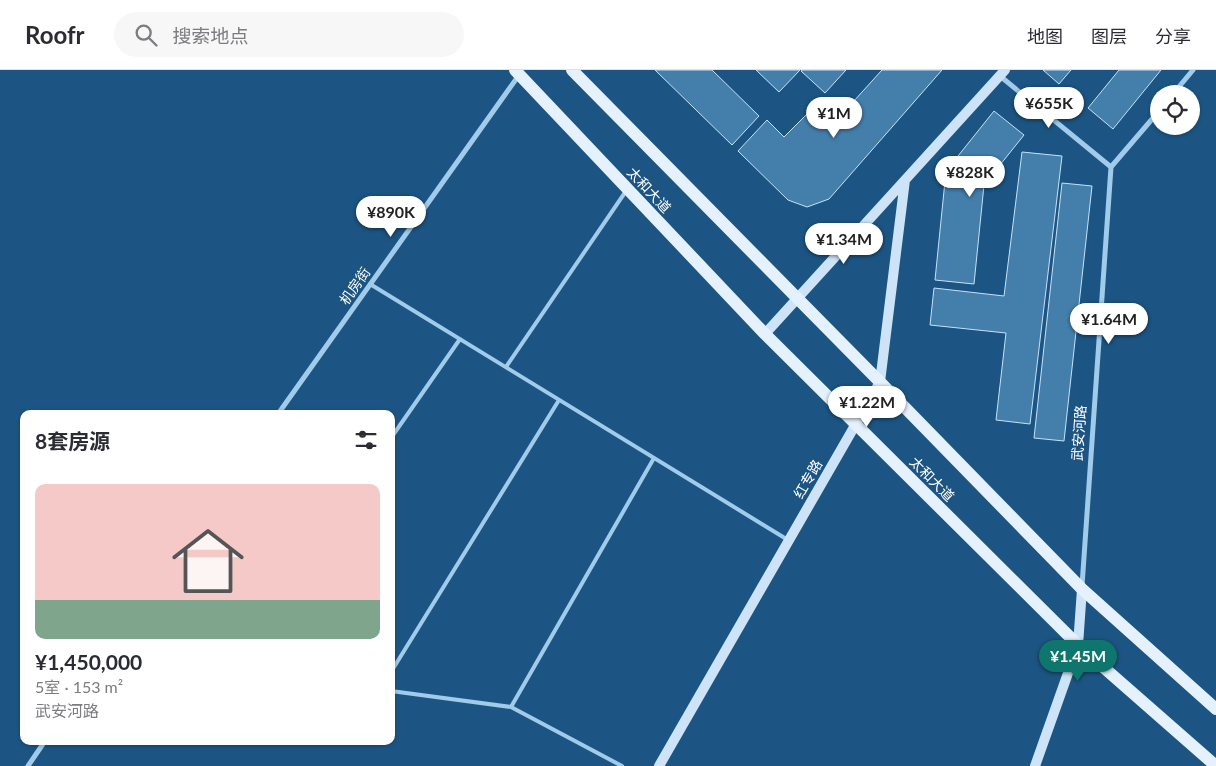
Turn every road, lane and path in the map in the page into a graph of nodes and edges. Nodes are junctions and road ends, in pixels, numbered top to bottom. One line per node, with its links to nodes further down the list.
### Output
1 (572, 70): 11 (main road, 太和大道)
2 (1193, 70): 5 (street)
3 (517, 72): 9 (main road, 太和大道); 10 (street, 机房街)
4 (1002, 73): 7 (street); 8 (street)
5 (1180, 85)
6 (1150, 122): 7 (street)
7 (1112, 167): 22 (street, 武安河路)
8 (905, 180): 11 (street); 15 (street, 红专路)
9 (628, 189): 12 (main road, 太和大道); 14 (lane)
10 (370, 284): 13 (lane); 17 (street, 机房街)
11 (797, 299): 12 (street); 15 (main road, 太和大道)
12 (765, 334): 18 (main road, 太和大道)
13 (460, 339): 14 (lane); 19 (lane)
14 (506, 367): 16 (lane)
15 (880, 382): 18 (street, 红专路); 22 (main road, 太和大道)
16 (559, 400): 20 (lane); 24 (lane)
17 (281, 410)
18 (855, 424): 21 (street, 红专路); 23 (main road, 太和大道)
19 (395, 432)
20 (654, 458): 21 (lane); 26 (lane)
21 (788, 540): 31 (street, 红专路)
22 (1082, 589): 23 (street, 武安河路); 27 (main road, 太和大道)
23 (1078, 645): 32 (street, 武安河路); 33 (main road, 太和大道)
24 (395, 666)
25 (395, 692): 26 (lane)
26 (511, 707): 30 (lane)
27 (1216, 710)
28 (43, 745): 29 (street)
29 (28, 766)
30 (622, 766)
31 (659, 766)
32 (1035, 766)
33 (1216, 766)

